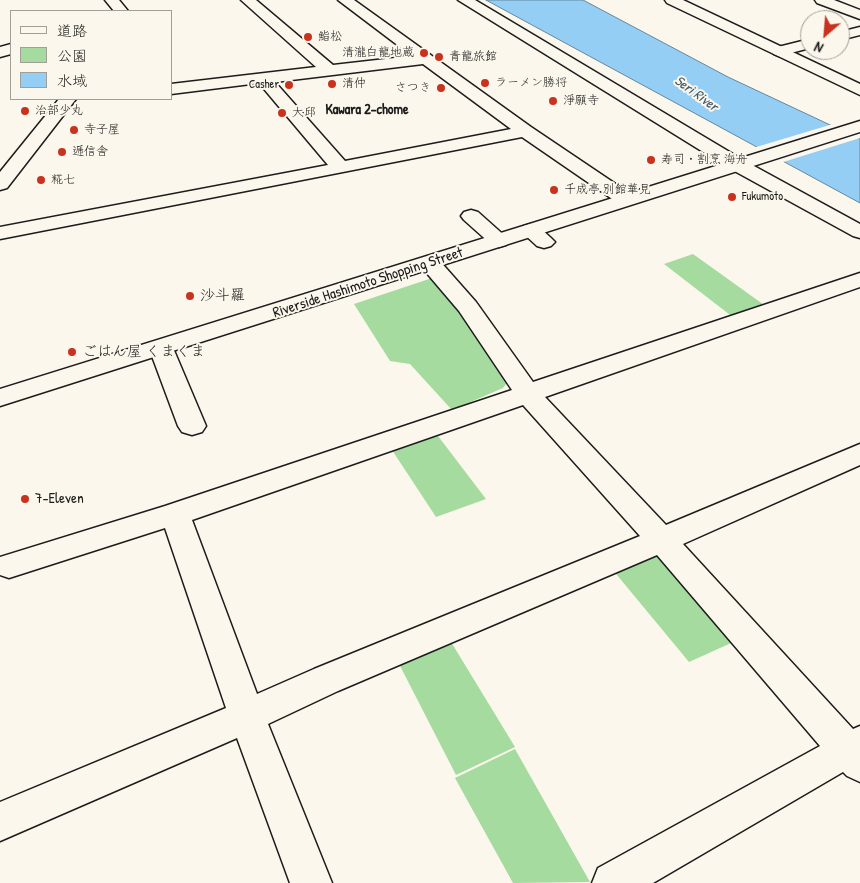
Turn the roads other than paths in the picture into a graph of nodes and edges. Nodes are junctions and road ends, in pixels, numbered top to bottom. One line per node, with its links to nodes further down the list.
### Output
1 (112, 0): 7 (street)
2 (248, 0): 12 (street)
3 (345, 0): 11 (street)
4 (465, 0): 21 (street)
5 (672, 0): 10 (street)
6 (822, 0): 8 (street)
7 (120, 10)
8 (860, 15)
9 (800, 46): 10 (street)
10 (780, 51): 15 (street)
11 (426, 59): 12 (street); 18 (street)
12 (330, 71): 13 (street)
13 (264, 79): 14 (street); 22 (street)
14 (172, 89)
15 (860, 90)
16 (67, 100): 20 (street)
17 (859, 127): 21 (street, Riverside Hashimoto Shopping Street)
18 (525, 131): 22 (street); 24 (street)
19 (0, 151): 20 (street)
20 (26, 152): 23 (street)
21 (745, 162): 24 (street, Riverside Hashimoto Shopping Street); 26 (street)
22 (341, 168): 27 (street)
23 (0, 184)
24 (625, 200): 28 (street, Riverside Hashimoto Shopping Street)
25 (471, 216): 28 (street)
26 (860, 232)
27 (0, 233)
28 (499, 241): 29 (street, Riverside Hashimoto Shopping Street)
29 (430, 264): 31 (street, Riverside Hashimoto Shopping Street); 32 (street)
30 (860, 280): 32 (street)
31 (162, 348): 33 (street, Riverside Hashimoto Shopping Street); 34 (street)
32 (532, 394): 36 (street); 37 (street)
33 (0, 398)
34 (192, 426)
35 (860, 454): 37 (street)
36 (175, 514): 38 (street); 39 (street)
37 (675, 550): 39 (street); 40 (street)
38 (9, 566)
39 (247, 716): 41 (street); 42 (street)
40 (856, 752): 43 (street)
41 (0, 822)
42 (311, 883)
43 (613, 883)

